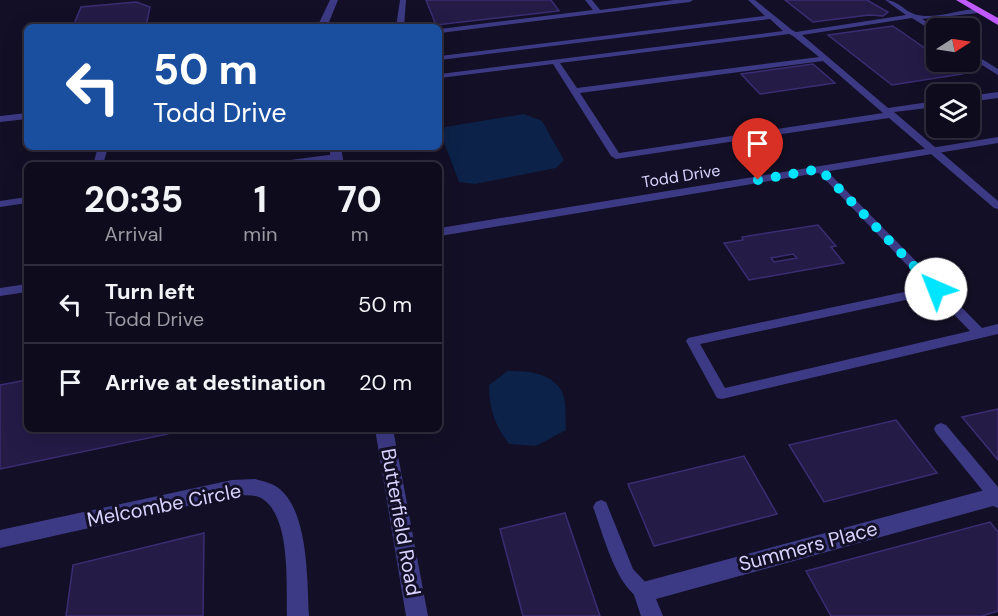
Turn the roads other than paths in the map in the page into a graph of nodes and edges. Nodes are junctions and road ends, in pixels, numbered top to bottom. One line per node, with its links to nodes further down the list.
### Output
1 (334, 0): 13 (street)
2 (403, 0): 14 (lane)
3 (588, 0): 9 (lane)
4 (690, 0): 9 (lane)
5 (751, 0): 11 (lane)
6 (888, 0): 10 (lane)
7 (964, 2): 8 (main road); 10 (lane)
8 (978, 11): 10 (lane); 12 (main road)
9 (598, 12): 16 (lane)
10 (913, 16): 15 (lane); 17 (lane)
11 (772, 17): 17 (lane); 18 (lane)
12 (998, 22)
13 (323, 24)
14 (400, 24)
15 (926, 24)
16 (442, 31)
17 (793, 33): 20 (lane); 22 (lane)
18 (477, 53): 19 (lane); 23 (lane)
19 (442, 58)
20 (824, 59): 26 (lane); 30 (lane)
21 (980, 61): 24 (lane)
22 (555, 62): 23 (lane); 26 (lane)
23 (486, 70): 25 (lane)
24 (998, 73)
25 (442, 76)
26 (575, 91): 30 (lane)
27 (998, 95): 28 (lane)
28 (980, 97)
29 (926, 106): 30 (lane)
30 (887, 113): 34 (lane)
31 (24, 116): 32 (lane)
32 (0, 119)
33 (998, 140): 34 (street, Todd Drive)
34 (933, 151): 37 (street, Todd Drive); 40 (lane)
35 (336, 156): 36 (lane)
36 (295, 162)
37 (820, 169): 41 (street, Todd Drive); 43 (lane)
38 (24, 200): 39 (lane)
39 (0, 204)
40 (998, 206)
41 (442, 232)
42 (24, 288): 44 (lane)
43 (936, 289): 46 (lane); 46 (lane)
44 (0, 292)
45 (998, 329): 46 (lane)
46 (980, 333)
47 (941, 429): 49 (lane)
48 (385, 432): 54 (street, Butterfield Road)
49 (997, 498): 52 (street, Summers Place)
50 (601, 507): 52 (lane)
51 (0, 539): 53 (street, Melcombe Circle)
52 (643, 591): 55 (street)
53 (298, 616)
54 (417, 616)
55 (652, 616)

